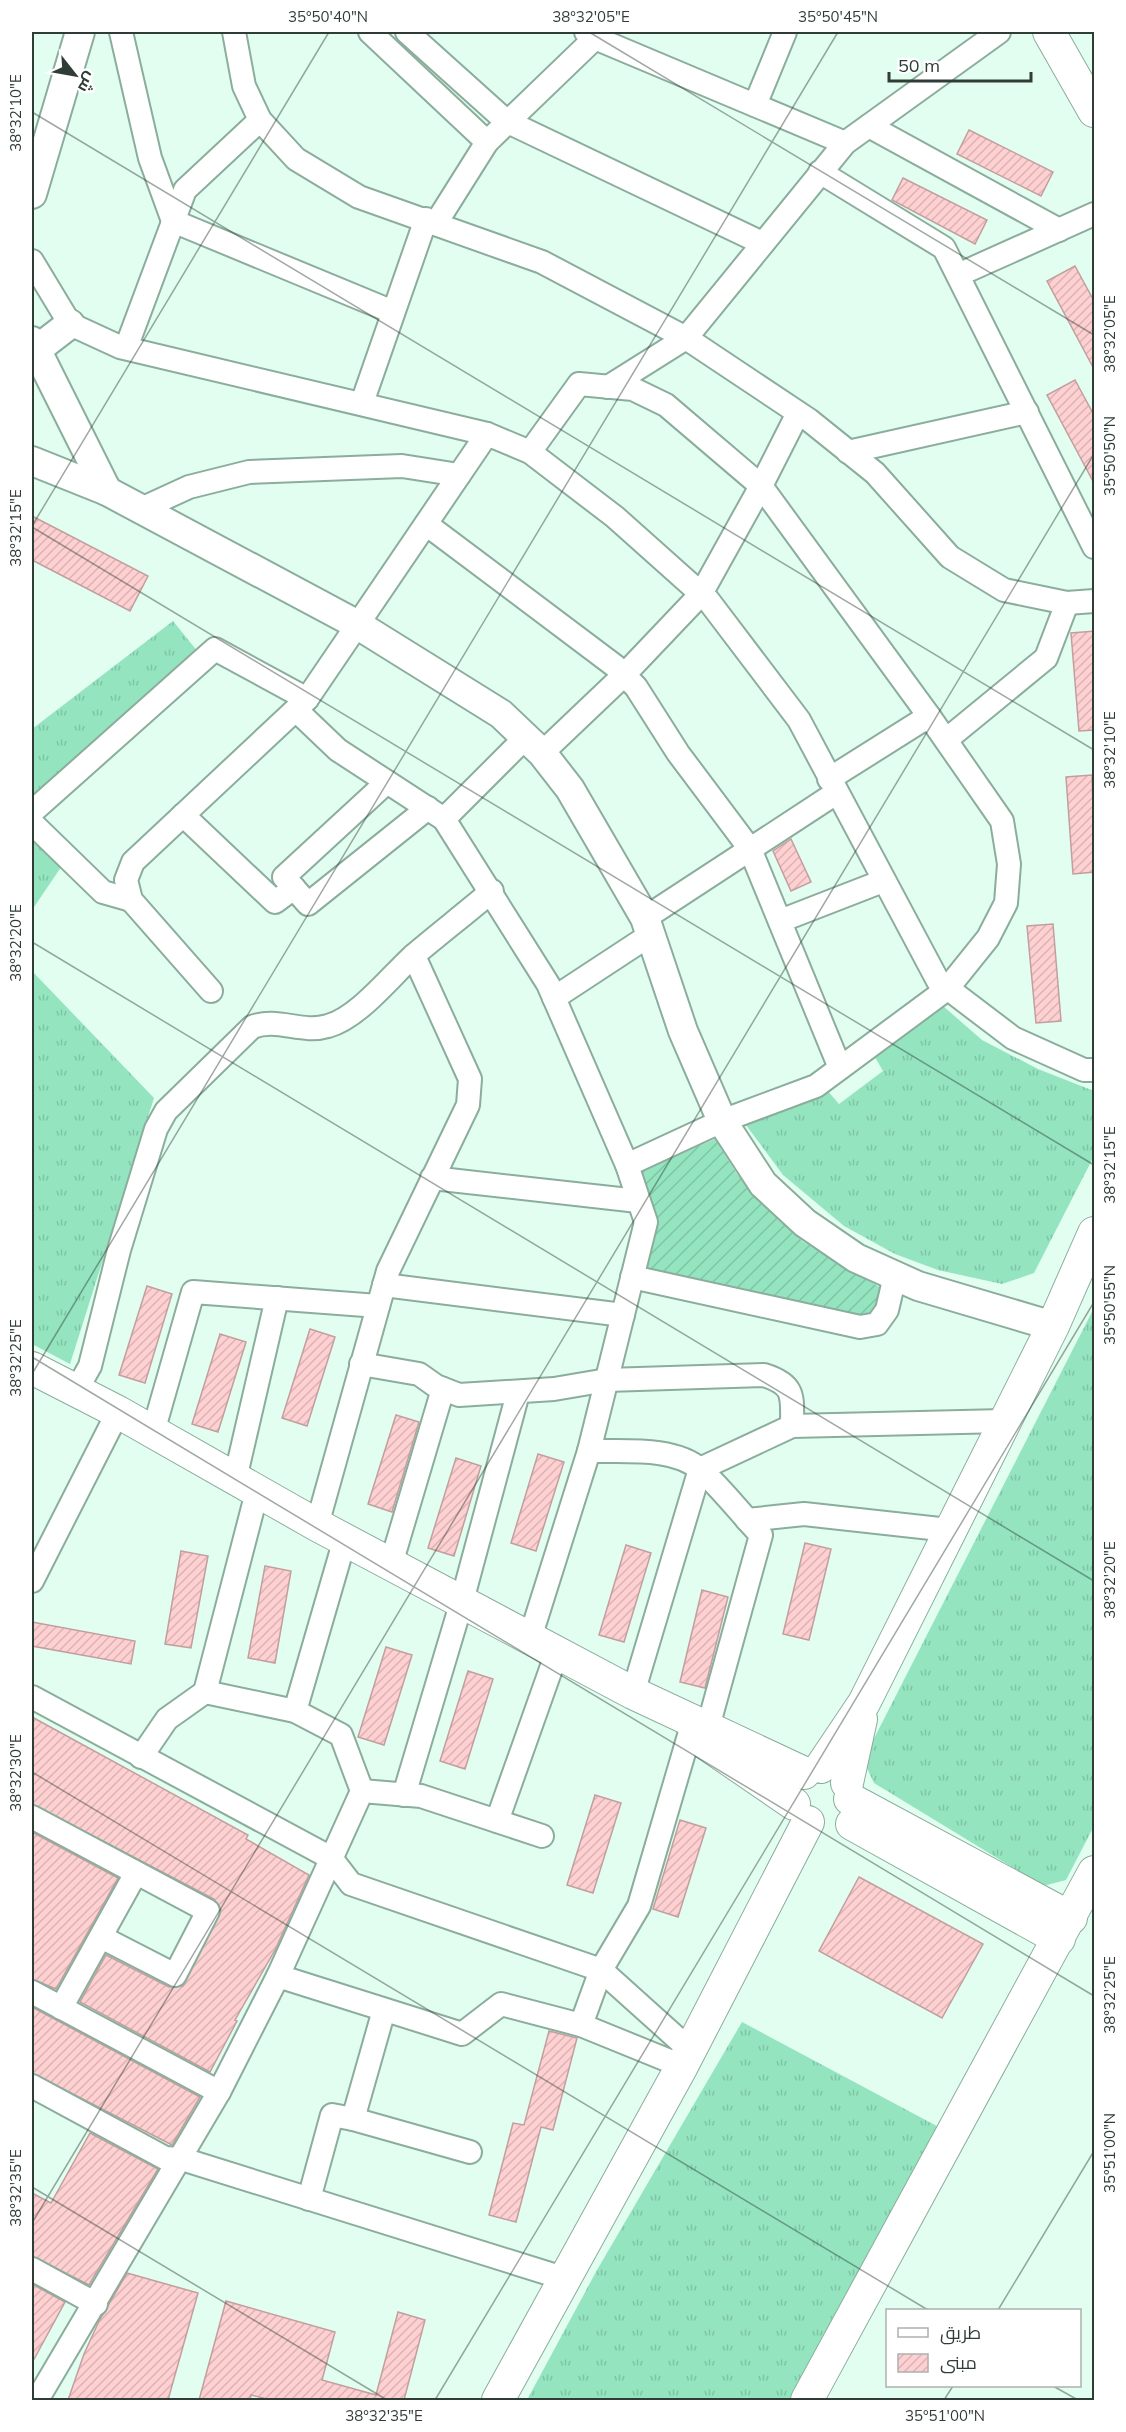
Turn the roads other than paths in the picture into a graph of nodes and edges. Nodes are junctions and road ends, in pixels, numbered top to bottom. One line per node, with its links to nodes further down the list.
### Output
1 (80, 32): 18 (street)
2 (122, 32): 20 (street)
3 (234, 32): 12 (street)
4 (370, 32): 15 (street)
5 (407, 32): 13 (street)
6 (785, 32): 10 (street)
7 (999, 32): 14 (street)
8 (1050, 32): 11 (main road)
9 (593, 34): 10 (street); 13 (street)
10 (755, 105): 16 (street)
11 (1095, 111)
12 (260, 120): 20 (street); 21 (street)
13 (506, 121): 15 (street); 23 (street)
14 (869, 126): 16 (street); 22 (street)
15 (487, 142): 21 (street)
16 (845, 142): 17 (street)
17 (820, 172): 23 (street); 25 (street)
18 (32, 194)
19 (1095, 214): 22 (street)
20 (173, 221): 26 (street); 30 (street)
21 (431, 221): 26 (street); 28 (street)
22 (1059, 230): 25 (street)
23 (762, 243): 28 (street)
24 (32, 261): 27 (street)
25 (958, 275): 33 (street)
26 (393, 312): 32 (street)
27 (70, 324): 29 (street); 30 (street)
28 (686, 338): 31 (street); 34 (street)
29 (33, 346): 41 (street)
30 (126, 348): 32 (street)
31 (608, 387): 36 (street); 40 (street)
32 (362, 403): 35 (street)
33 (1027, 412): 37 (street); 44 (street)
34 (798, 413): 37 (street); 40 (street)
35 (487, 434): 36 (street); 39 (street)
36 (530, 452): 45 (street)
37 (848, 452): 47 (street)
38 (32, 461): 41 (street)
39 (459, 475): 42 (street); 43 (street)
40 (761, 486): 45 (street); 51 (street)
41 (107, 491): 42 (street)
42 (141, 509): 48 (street)
43 (426, 524): 48 (street); 49 (street)
44 (1095, 547)
45 (701, 594): 49 (street); 55 (street)
46 (1095, 601): 47 (street)
47 (1067, 603): 52 (street)
48 (358, 625): 50 (street); 53 (street)
49 (624, 675): 53 (street); 60 (street)
50 (302, 704): 54 (street); 56 (street); 58 (street)
51 (929, 716): 52 (street); 55 (street)
52 (946, 740): 68 (street)
53 (534, 745): 57 (street); 66 (street)
54 (387, 782): 57 (street); 62 (street)
55 (833, 786): 60 (street); 61 (street)
56 (32, 812)
57 (436, 813): 62 (street); 63 (street)
58 (183, 815): 62 (street); 64 (street)
59 (32, 823): 64 (street)
60 (750, 849): 65 (street); 66 (street)
61 (883, 881): 65 (street); 68 (street)
62 (294, 888)
63 (492, 891): 67 (street); 70 (street)
64 (131, 900): 69 (street)
65 (780, 921): 71 (street)
66 (647, 927): 70 (street); 73 (street)
67 (414, 956): 75 (street); 88 (street)
68 (947, 989): 71 (street); 72 (street)
69 (211, 991)
70 (554, 998): 74 (street)
71 (840, 1068): 73 (street)
72 (1095, 1070)
73 (722, 1121): 74 (street); 78 (street)
74 (627, 1165): 76 (street)
75 (432, 1178): 76 (street); 80 (street)
76 (638, 1201): 79 (street)
77 (1091, 1246): 83 (main road)
78 (896, 1276): 79 (street); 83 (street)
79 (632, 1277): 82 (street)
80 (381, 1295): 81 (street); 82 (street); 84 (street)
81 (277, 1298): 93 (street); 96 (street)
82 (623, 1315): 86 (street)
83 (1053, 1326): 91 (main road)
84 (361, 1364): 87 (street); 98 (street)
85 (32, 1368): 88 (main road)
86 (607, 1380): 89 (street); 92 (street); 94 (street)
87 (443, 1389): 89 (street); 101 (street)
88 (76, 1391): 90 (main road)
89 (518, 1393): 103 (street)
90 (118, 1412): 93 (main road); 102 (street)
91 (1004, 1421): 92 (street); 99 (main road)
92 (792, 1426): 95 (street)
93 (153, 1432): 96 (main road)
94 (589, 1450): 95 (street); 104 (street)
95 (700, 1469): 97 (street); 106 (street)
96 (246, 1485): 98 (main road); 105 (street)
97 (747, 1520): 99 (street); 109 (street)
98 (317, 1525): 100 (main road)
99 (949, 1530): 111 (main road)
100 (345, 1539): 101 (main road); 108 (street)
101 (391, 1563): 103 (main road)
102 (32, 1581)
103 (462, 1602): 104 (main road); 113 (street)
104 (543, 1645): 106 (main road); 116 (street)
105 (205, 1692): 108 (street); 110 (street)
106 (633, 1693): 109 (main road)
107 (32, 1697): 110 (street)
108 (295, 1711): 112 (street)
109 (699, 1730): 111 (main road); 114 (main road); 123 (street)
110 (141, 1757): 118 (street)
111 (833, 1788): 114 (main road); 114 (main road); 121 (main road)
112 (362, 1791): 113 (street); 118 (street)
113 (404, 1795): 116 (street)
114 (801, 1813): 129 (main road)
115 (32, 1816): 120 (street)
116 (497, 1821): 117 (street)
117 (542, 1836)
118 (331, 1858): 123 (street); 124 (street)
119 (1095, 1872): 121 (main road)
120 (136, 1873): 122 (street); 122 (street)
121 (1065, 1928): 141 (main road)
122 (101, 1937): 126 (street)
123 (601, 1970): 128 (street); 129 (street)
124 (278, 1976): 127 (street); 131 (street)
125 (32, 1992): 126 (street)
126 (61, 2008): 131 (street)
127 (384, 2010): 128 (street); 132 (street)
128 (581, 2025): 129 (street)
129 (686, 2058): 137 (main road)
130 (32, 2086): 134 (street)
131 (219, 2092): 134 (street)
132 (353, 2119): 133 (street); 135 (street)
133 (470, 2152)
134 (182, 2159): 135 (street); 138 (street)
135 (309, 2199): 137 (street)
136 (32, 2269): 138 (street)
137 (566, 2279): 140 (main road)
138 (96, 2304): 139 (street)
139 (37, 2400)
140 (498, 2400)
141 (807, 2400)

